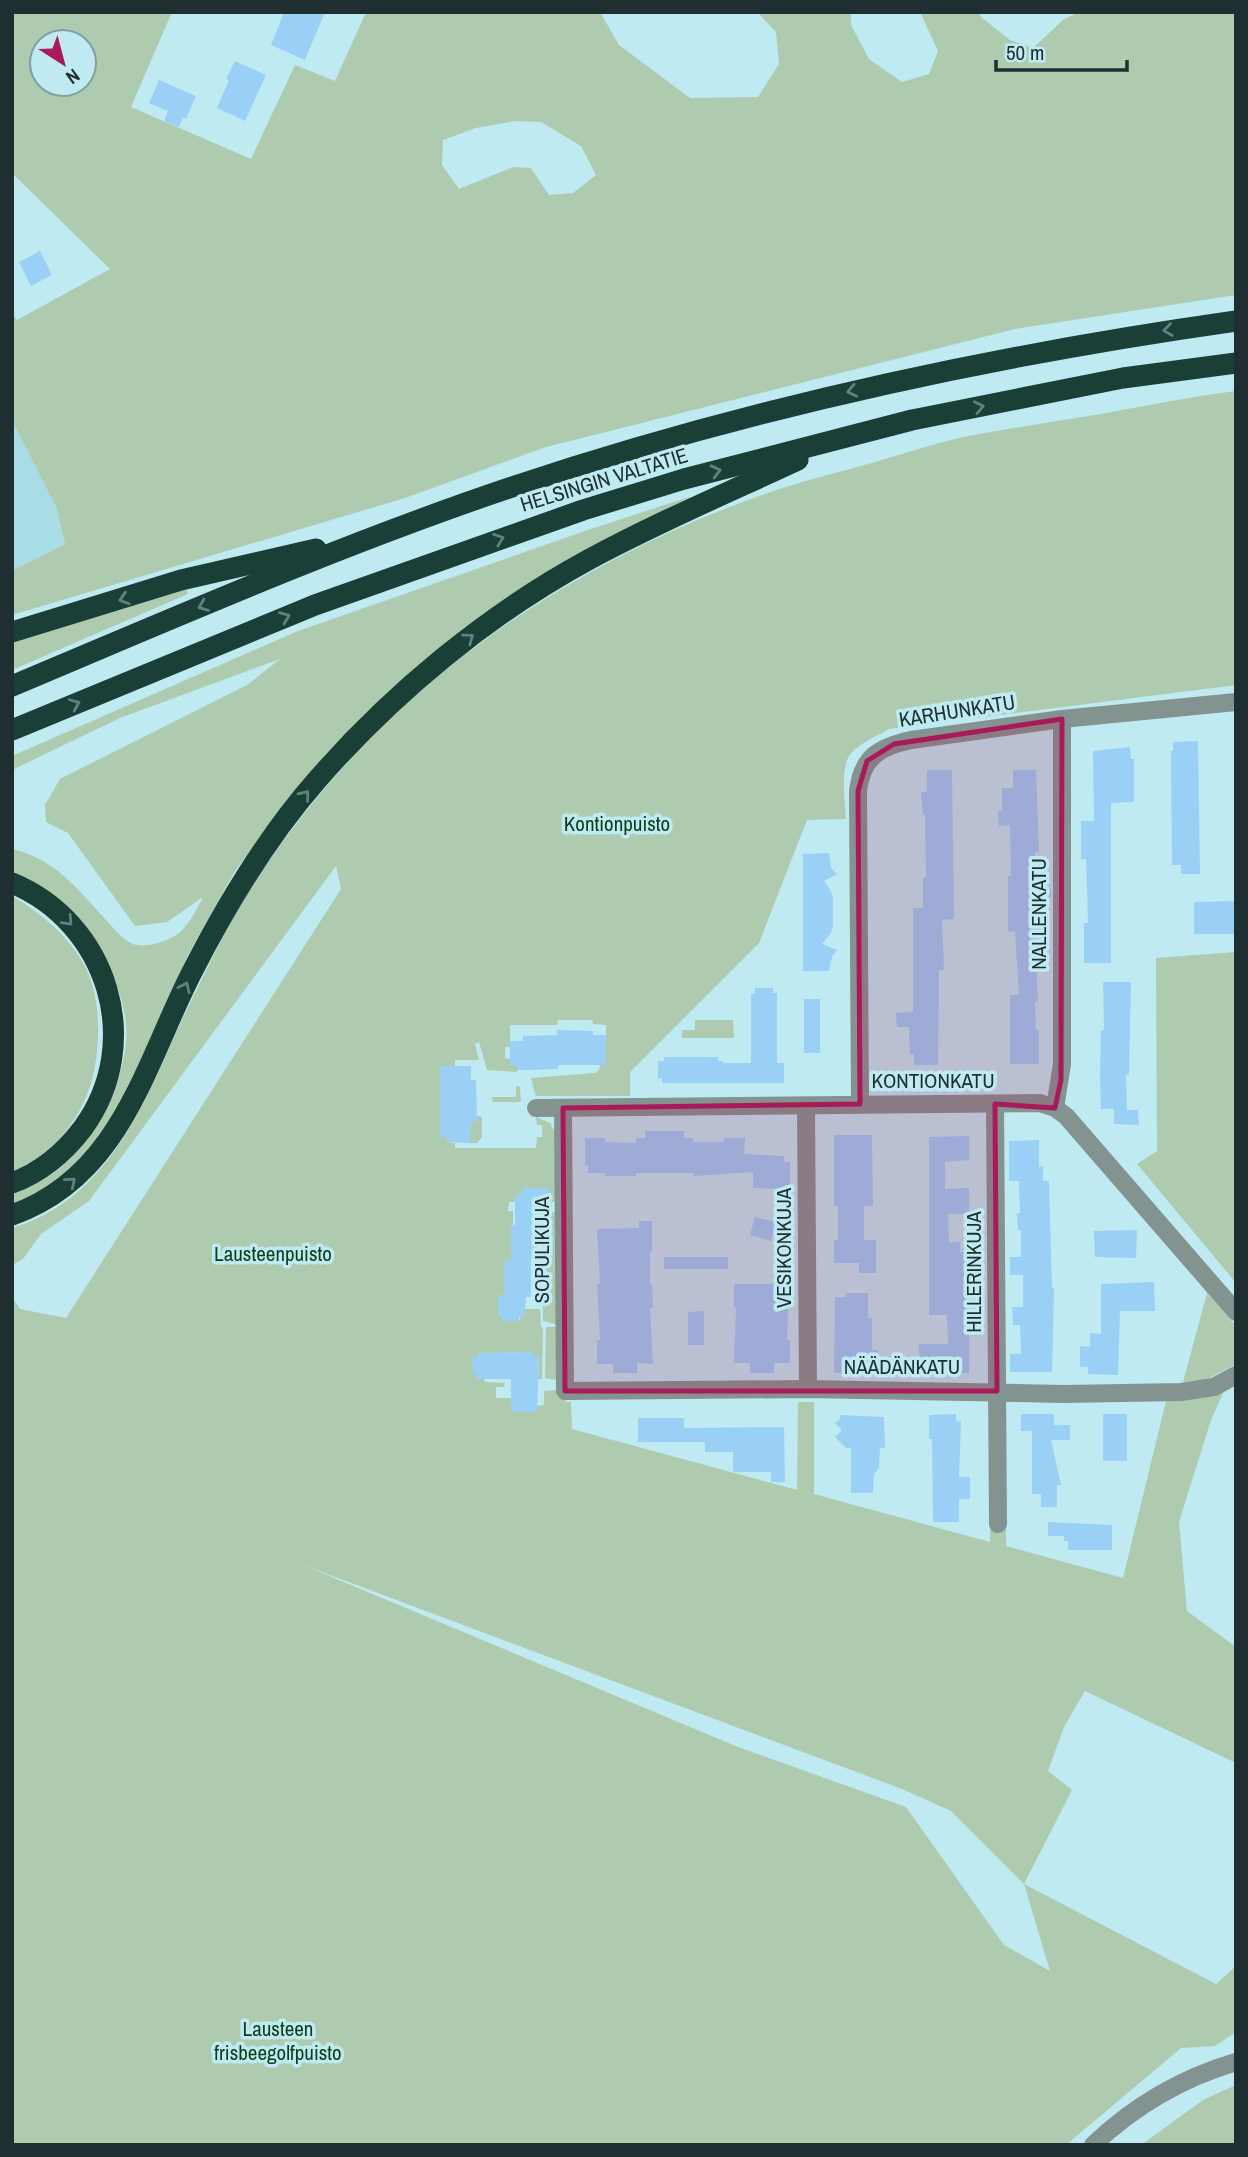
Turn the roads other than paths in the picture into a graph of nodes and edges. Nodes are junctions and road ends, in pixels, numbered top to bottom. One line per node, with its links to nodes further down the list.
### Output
1 (1236, 321): 4 (highway, HELSINGIN VALTATIE, one-way to 4)
2 (1236, 363): 3 (highway, HELSINGIN VALTATIE, one-way to 2)
3 (849, 437): 9 (highway, HELSINGIN VALTATIE, one-way to 3); 18 (highway, one-way to 3)
4 (380, 535): 5 (highway, one-way to 5); 6 (highway, HELSINGIN VALTATIE, one-way to 6)
5 (12, 632)
6 (12, 686)
7 (1236, 702): 8 (street, KARHUNKATU)
8 (1062, 719): 11 (street, KARHUNKATU); 16 (street, NALLENKATU)
9 (12, 730)
10 (12, 883): 17 (highway, one-way to 17)
11 (860, 1104): 12 (street, KONTIONKATU); 13 (street, KONTIONKATU)
12 (995, 1104): 16 (street, KONTIONKATU); 23 (street, HILLERINKUJA)
13 (806, 1106): 15 (street, KONTIONKATU); 21 (street, VESIKONKUJA)
14 (537, 1108): 15 (street, KONTIONKATU)
15 (563, 1108): 22 (street, SOPULIKUJA)
16 (1055, 1108): 19 (street)
17 (12, 1183)
18 (12, 1215)
19 (1236, 1312)
20 (1236, 1375): 23 (street, NÄÄDÄNKATU)
21 (808, 1389): 22 (street, NÄÄDÄNKATU); 23 (street, NÄÄDÄNKATU)
22 (565, 1391)
23 (997, 1391): 24 (street, HILLERINKUJA)
24 (998, 1524)
25 (1236, 2062): 26 (street)
26 (1093, 2145)

